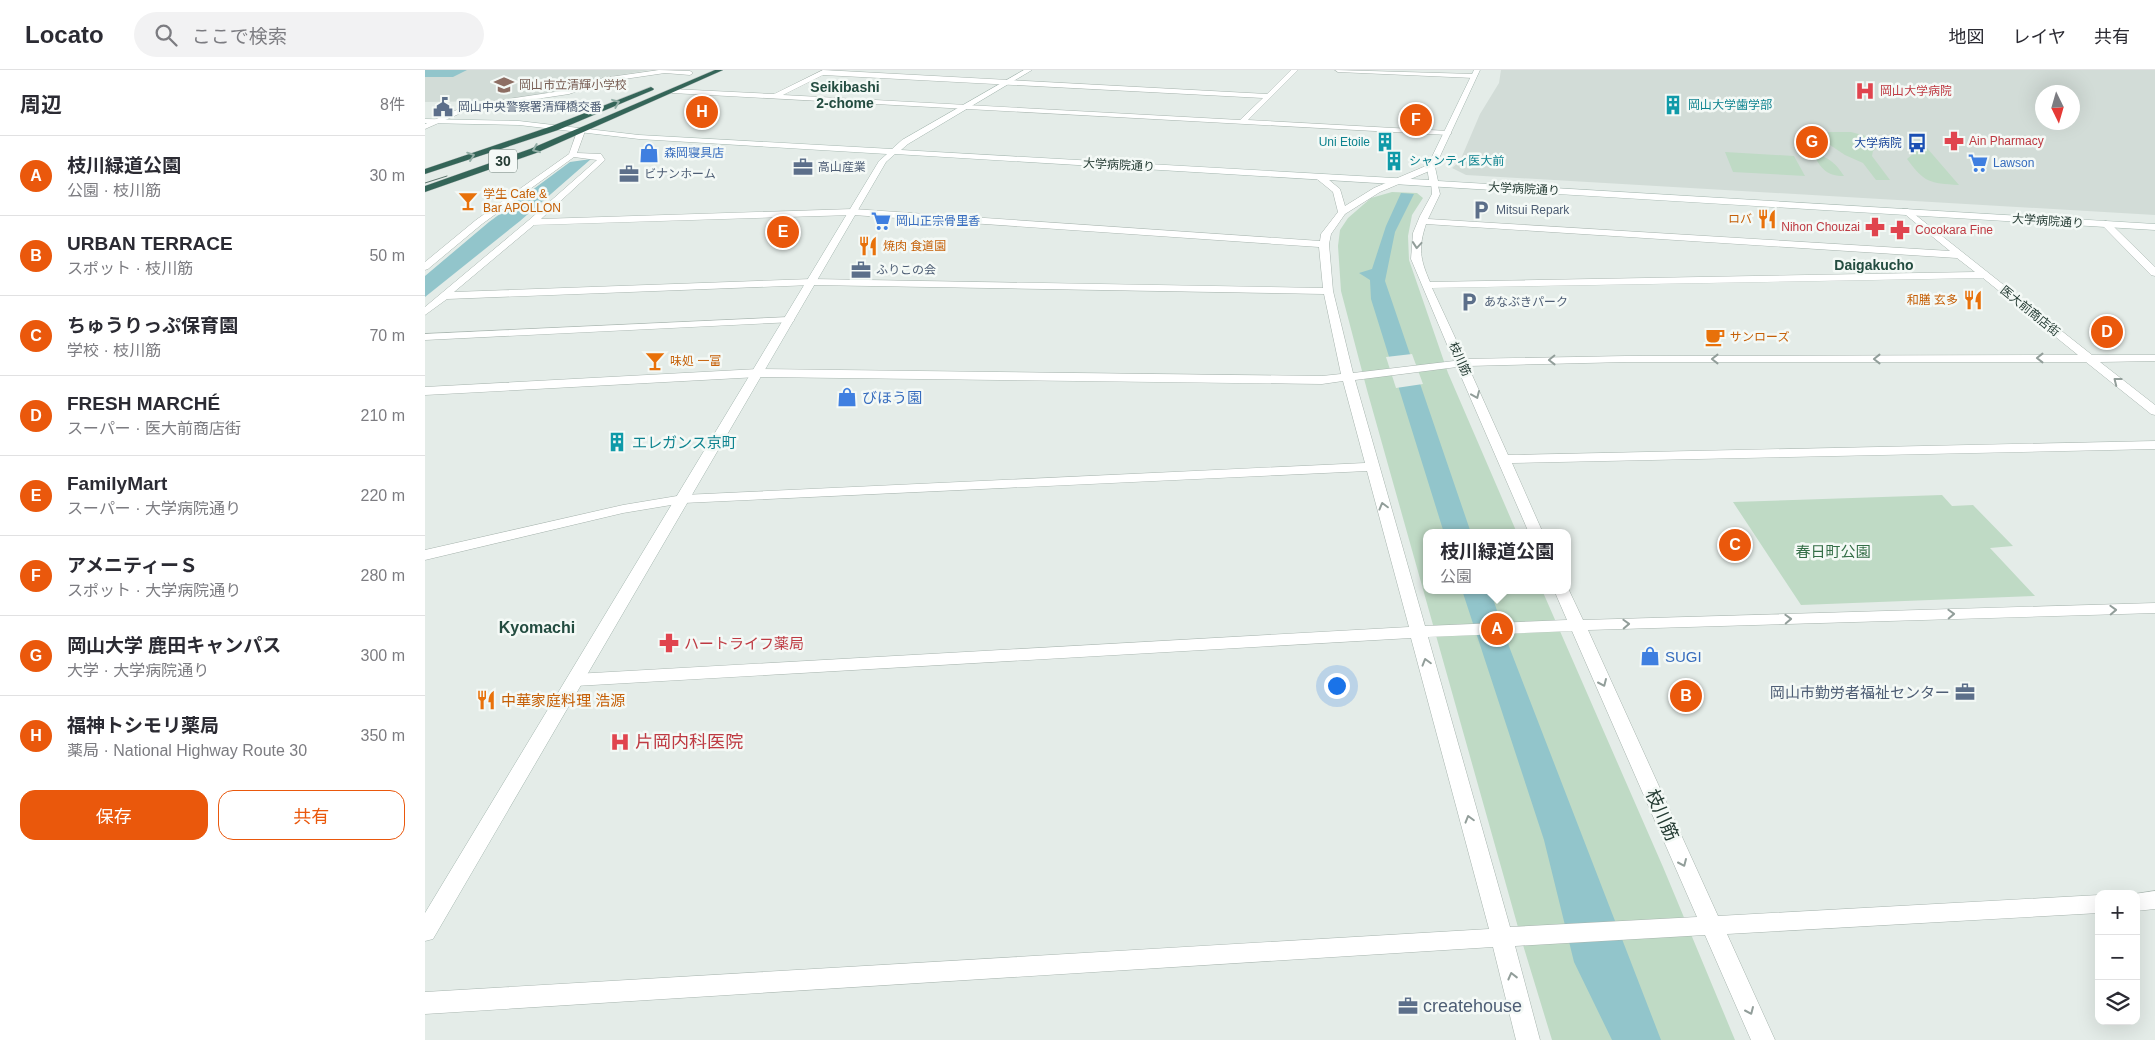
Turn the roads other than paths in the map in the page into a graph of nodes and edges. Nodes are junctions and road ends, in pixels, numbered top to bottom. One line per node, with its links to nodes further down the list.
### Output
1 (720, 70): 11 (highway, 30)
2 (1029, 70): 9 (street)
3 (1295, 70): 12 (street)
4 (1338, 70): 7 (street)
5 (693, 71): 8 (highway); 16 (street)
6 (825, 72): 9 (street); 13 (street)
7 (1476, 73): 21 (street)
8 (675, 79)
9 (1007, 82): 12 (street); 14 (street)
10 (659, 86): 19 (highway, 30, one-way to 10)
11 (673, 91): 13 (street); 20 (highway, 30)
12 (1269, 96): 17 (street)
13 (773, 97): 14 (street)
14 (965, 107): 17 (street); 22 (street)
15 (425, 121): 16 (street, 大学病院通り)
16 (439, 121): 18 (street); 19 (street, 大学病院通り)
17 (1242, 122): 21 (street)
18 (425, 127)
19 (555, 128): 20 (street, 大学病院通り); 25 (highway, 30, one-way to 19)
20 (581, 131): 22 (street, 大学病院通り); 23 (street); 29 (highway, 30, one-way to 29)
21 (1448, 133): 24 (street)
22 (892, 152): 26 (street, 大学病院通り); 31 (street)
23 (572, 155): 34 (street); 39 (street)
24 (1431, 167): 27 (street); 28 (street)
25 (425, 172)
26 (1320, 177): 27 (street, 大学病院通り); 32 (street)
27 (1398, 181): 28 (street, 大学病院通り); 32 (street)
28 (1434, 184): 30 (street, 大学病院通り); 33 (street, 枝川筋)
29 (425, 189)
30 (1905, 211): 35 (street, 大学病院通り); 38 (street, 医大前商店街)
31 (853, 212): 34 (street); 37 (street); 42 (street)
32 (1342, 212): 37 (street)
33 (1423, 221): 38 (street); 43 (street, 枝川筋, one-way to 43)
34 (532, 222): 45 (street)
35 (2106, 224): 36 (street, 大学病院通り); 40 (street)
36 (2155, 227)
37 (1324, 244): 44 (street)
38 (1960, 255): 41 (street, 医大前商店街)
39 (425, 267)
40 (2155, 273)
41 (1985, 275): 43 (street); 49 (street, 医大前商店街)
42 (811, 282): 44 (street); 45 (street); 47 (street)
43 (1426, 285): 51 (street, 枝川筋)
44 (1327, 291): 53 (street)
45 (444, 296): 46 (street)
46 (425, 312)
47 (789, 320): 48 (street); 52 (street)
48 (425, 337)
49 (2089, 358): 50 (street); 51 (street, one-way to 51); 55 (street, 医大前商店街, one-way to 49)
50 (2155, 358)
51 (1462, 362): 53 (street); 57 (street, 枝川筋, one-way to 57)
52 (758, 373): 53 (street); 54 (street); 59 (street)
53 (1348, 377): 58 (street)
54 (425, 391)
55 (2155, 411)
56 (2155, 446): 57 (street)
57 (1504, 459): 60 (street, 枝川筋)
58 (1372, 467): 59 (street); 65 (street, one-way to 58)
59 (683, 499): 61 (street); 66 (street)
60 (1534, 529)
61 (425, 554)
62 (1564, 594): 64 (street, 枝川筋)
63 (2155, 608): 64 (street, one-way to 63)
64 (1577, 625): 65 (street); 70 (street, 枝川筋, one-way to 70)
65 (1417, 632): 66 (street); 72 (street, one-way to 65)
66 (575, 680): 71 (street)
67 (2155, 900): 68 (street)
68 (2140, 902)
69 (2095, 904): 70 (street)
70 (1712, 927): 72 (street); 75 (street, 枝川筋, one-way to 75)
71 (426, 929)
72 (1502, 938): 73 (street); 74 (street, one-way to 72)
73 (425, 1003)
74 (1528, 1040)
75 (1763, 1040)

